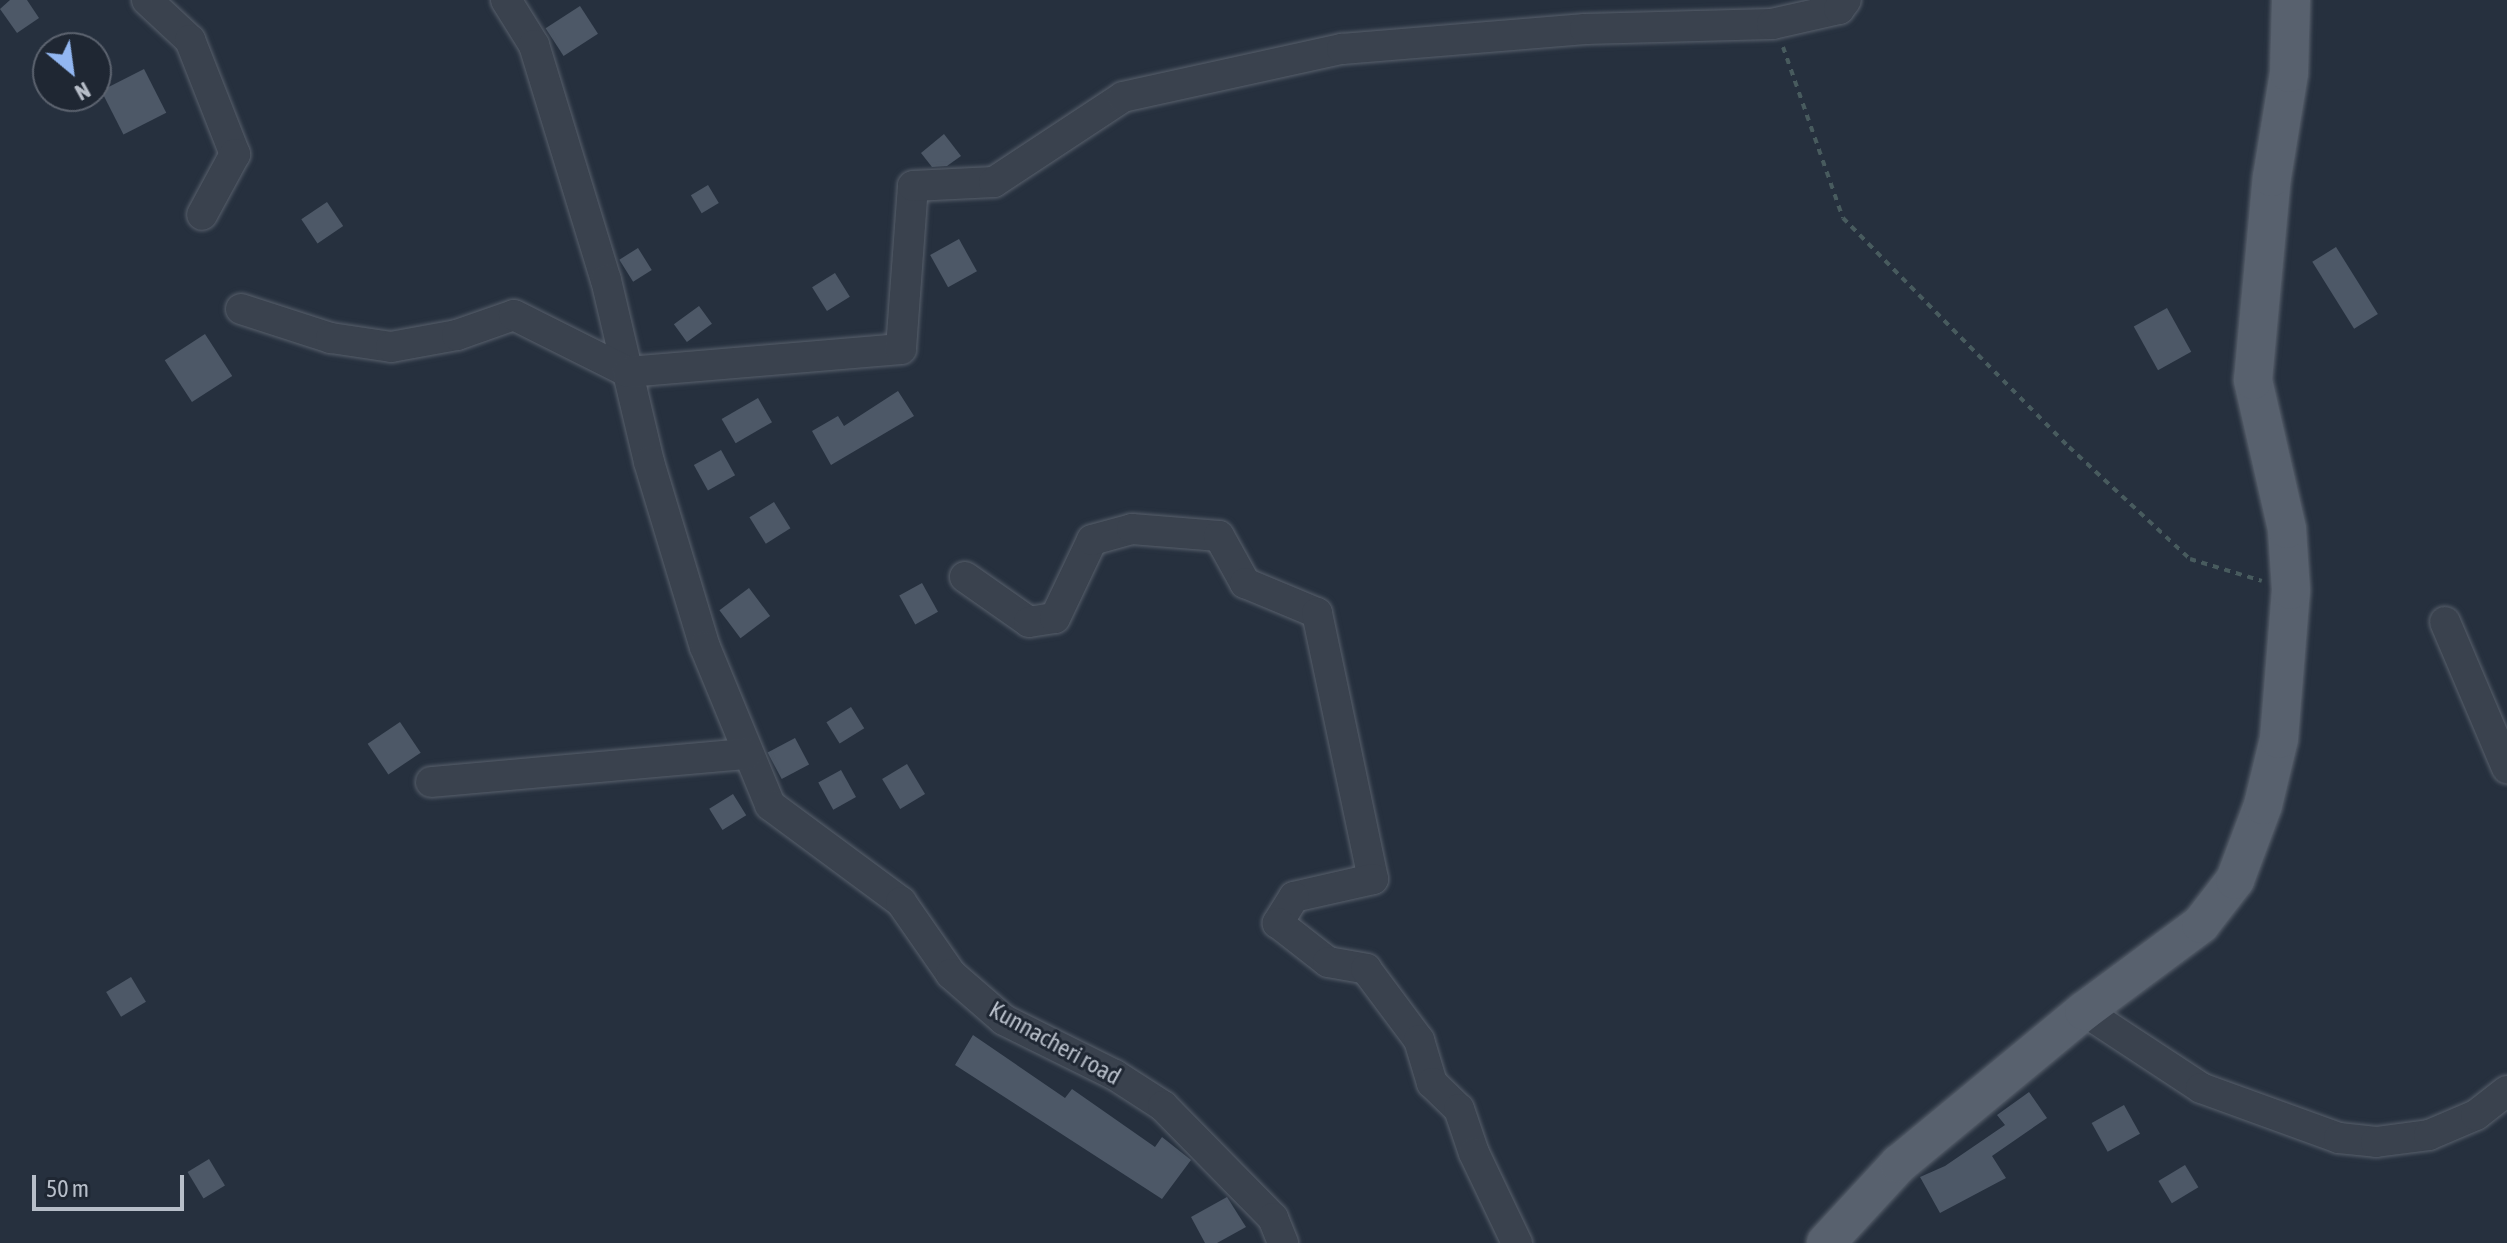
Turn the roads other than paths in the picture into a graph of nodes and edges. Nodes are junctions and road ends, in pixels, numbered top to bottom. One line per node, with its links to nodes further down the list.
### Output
1 (147, 0): 5 (street)
2 (506, 0): 7 (street, Kunnacheri road)
3 (1846, 0): 7 (street)
4 (2291, 0): 13 (main road)
5 (202, 215)
6 (241, 309): 7 (street)
7 (628, 372): 10 (street, Kunnacheri road)
8 (965, 577): 16 (street)
9 (2445, 622): 11 (street)
10 (747, 754): 12 (street); 15 (street, Kunnacheri road)
11 (2507, 768)
12 (431, 782)
13 (2084, 1011): 14 (street); 17 (main road)
14 (2507, 1091)
15 (1283, 1243)
16 (1517, 1243)
17 (1826, 1243)

